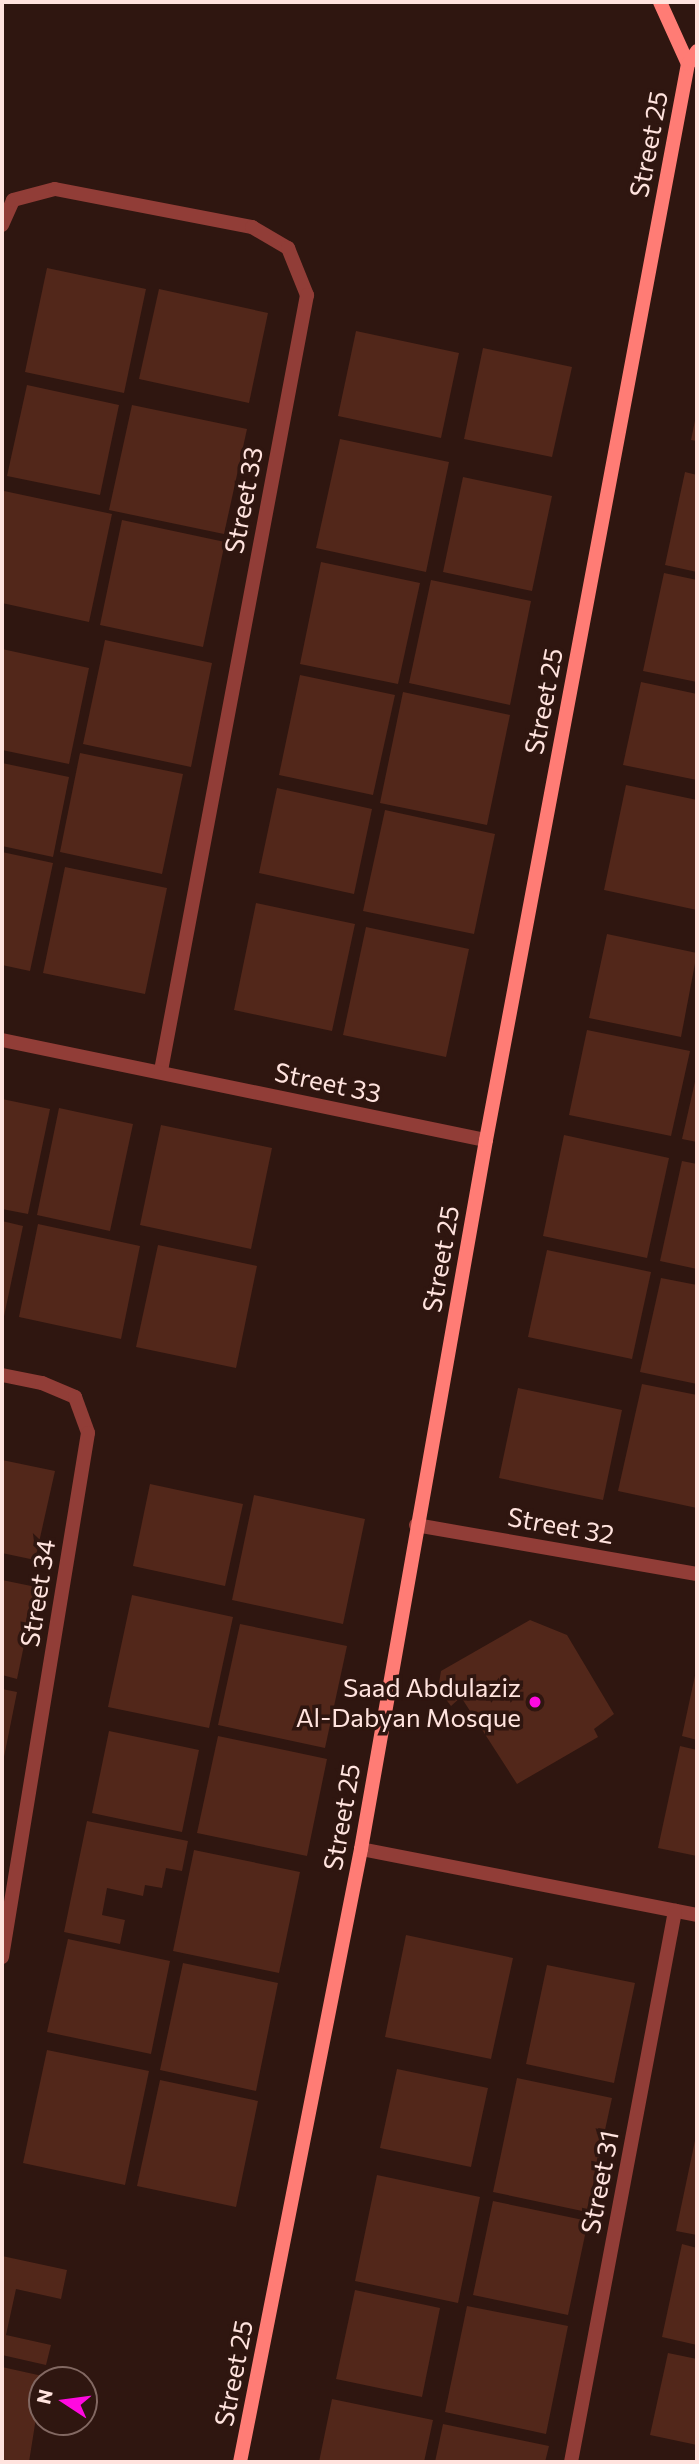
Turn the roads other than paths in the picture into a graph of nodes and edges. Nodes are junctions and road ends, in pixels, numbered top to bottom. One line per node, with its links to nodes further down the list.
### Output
1 (660, 2): 3 (street, Street 25)
2 (697, 51): 3 (street, Street 25)
3 (688, 64): 7 (street, Street 25)
4 (2, 225): 6 (street, Street 33)
5 (2, 1040): 6 (street, Street 33)
6 (161, 1072): 7 (street, Street 33)
7 (486, 1140): 9 (street, Street 25)
8 (2, 1375): 14 (street, Street 34)
9 (416, 1525): 10 (street, Street 32); 11 (street, Street 25)
10 (697, 1574)
11 (361, 1849): 12 (street); 15 (street, Street 25)
12 (675, 1911): 13 (street); 16 (street, Street 31)
13 (697, 1916)
14 (2, 1957)
15 (240, 2462)
16 (571, 2462)

